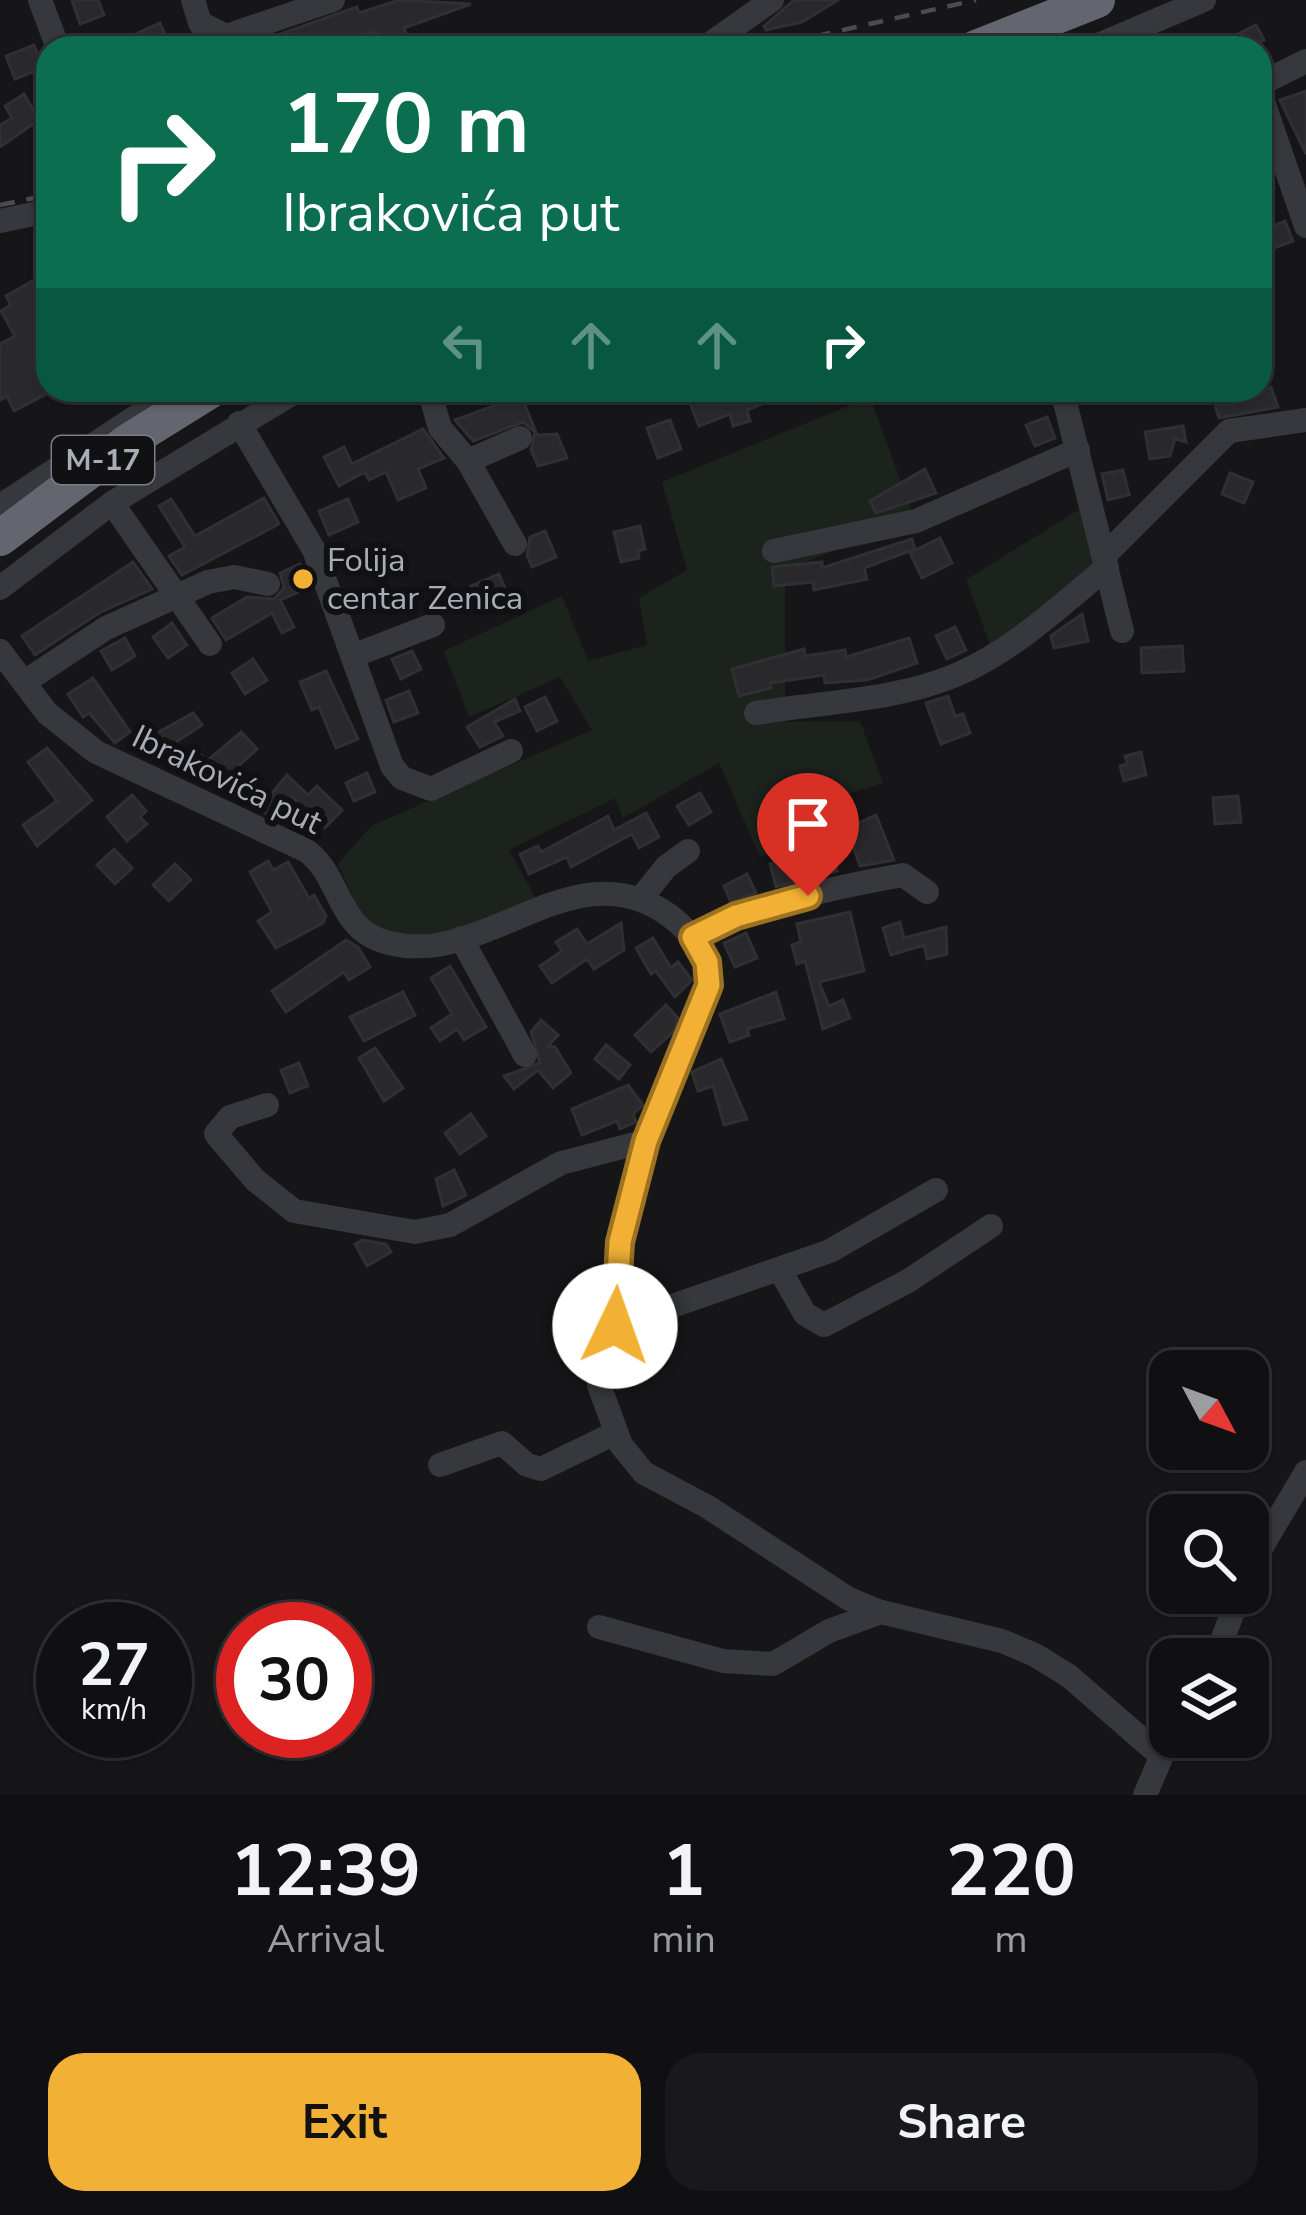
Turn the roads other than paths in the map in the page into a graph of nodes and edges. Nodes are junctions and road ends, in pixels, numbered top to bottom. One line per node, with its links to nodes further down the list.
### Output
1 (40, 0): 7 (street)
2 (193, 0): 3 (street)
3 (334, 0)
4 (772, 0): 8 (street)
5 (1097, 0): 9 (highway)
6 (1204, 0): 10 (street)
7 (54, 36)
8 (721, 36)
9 (1006, 36)
10 (1150, 36)
11 (1306, 61): 12 (street)
12 (1272, 78)
13 (1272, 128): 16 (street)
14 (36, 214): 15 (street)
15 (0, 221)
16 (1306, 226)
17 (160, 402): 28 (street)
18 (192, 402): 29 (highway, M-17)
19 (277, 402): 23 (street)
20 (432, 402): 26 (street)
21 (1065, 402): 25 (street)
22 (1306, 420): 32 (street)
23 (239, 423): 27 (street); 40 (street)
24 (520, 438): 26 (street)
25 (1078, 450): 31 (street); 32 (street)
26 (468, 461): 30 (street)
27 (112, 503): 34 (street); 35 (street)
28 (0, 506)
29 (0, 538)
30 (515, 544)
31 (773, 551)
32 (1106, 561): 37 (street); 42 (street)
33 (268, 584): 35 (street)
34 (0, 588)
35 (176, 600): 38 (street); 41 (street)
36 (433, 625): 40 (street)
37 (1122, 631)
38 (210, 644)
39 (0, 651): 41 (street, Ibrakovića put)
40 (355, 655): 43 (street)
41 (26, 681): 48 (street, Ibrakovića put)
42 (756, 713)
43 (511, 751)
44 (688, 850): 46 (street)
45 (927, 892): 47 (street)
46 (642, 897): 47 (street); 48 (street, Ibrakovića put)
47 (693, 937): 51 (street)
48 (461, 938): 49 (street)
49 (525, 1054)
50 (267, 1105): 51 (street)
51 (646, 1141): 55 (street)
52 (936, 1190): 54 (street)
53 (992, 1226): 54 (street)
54 (781, 1271): 55 (street)
55 (615, 1326): 56 (street)
56 (615, 1433): 57 (street); 60 (street)
57 (440, 1465)
58 (1306, 1472): 59 (street)
59 (1269, 1535)
60 (881, 1612): 61 (street); 62 (street)
61 (599, 1627)
62 (1149, 1734)
63 (1160, 1758): 64 (street)
64 (1145, 1795)

